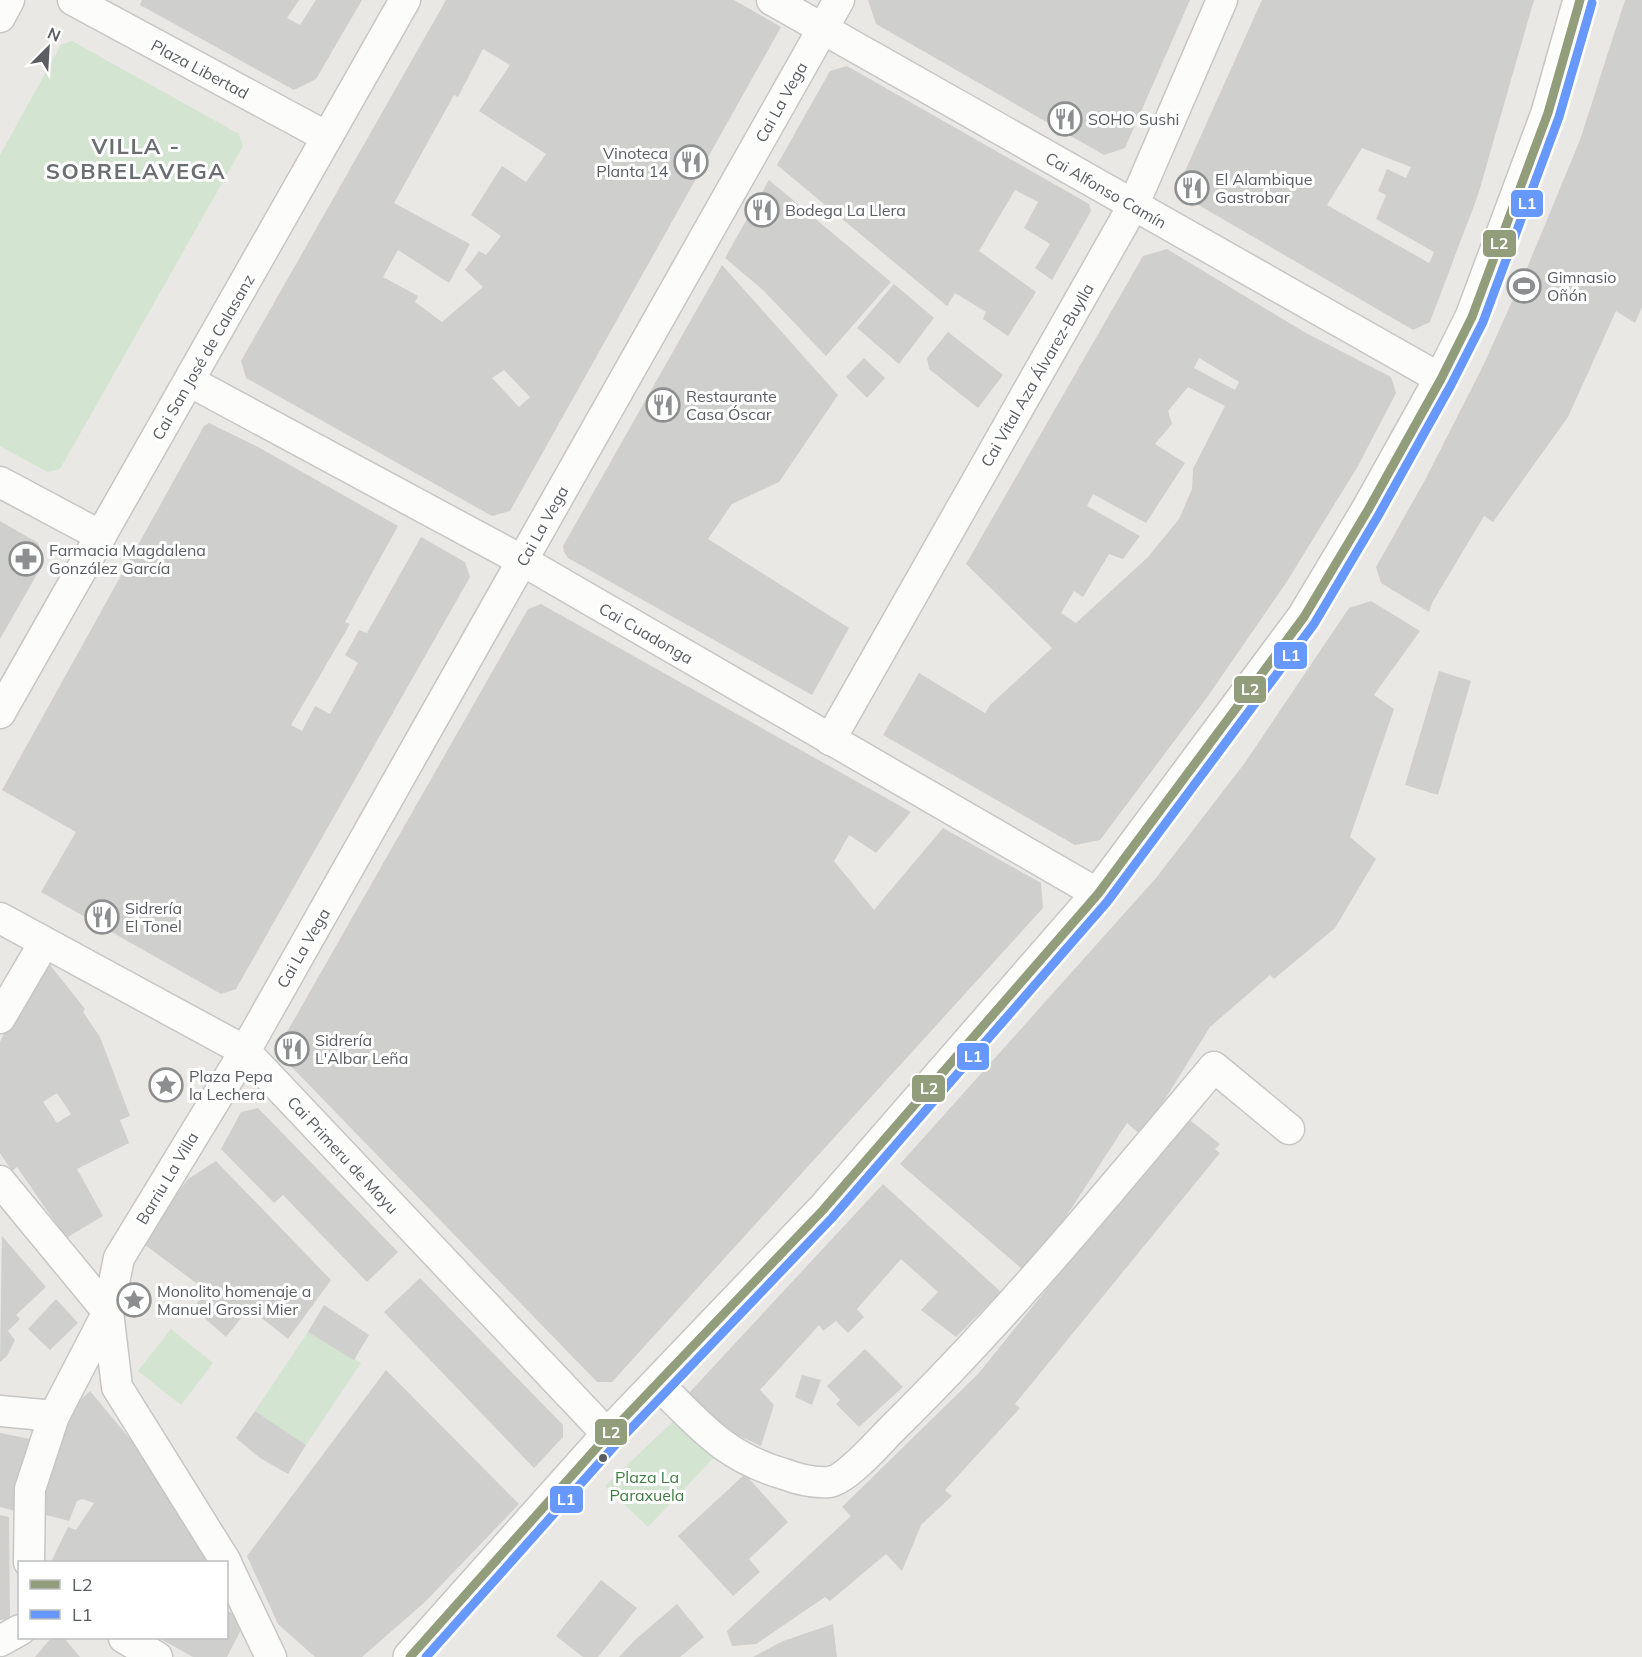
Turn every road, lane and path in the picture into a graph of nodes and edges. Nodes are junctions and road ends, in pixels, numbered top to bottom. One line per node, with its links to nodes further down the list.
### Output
1 (9, 0): 8 (street)
2 (74, 0): 10 (street, Plaza Libertad)
3 (405, 0): 10 (street, Cai San José de Calasanz)
4 (772, 0): 9 (street, Cai Alfonso Camín)
5 (839, 0): 9 (street, Cai La Vega)
6 (1222, 0): 11 (street, Cai Vital Aza Álvarez-Buylla)
7 (1580, 0): 12 (street)
8 (0, 17)
9 (823, 29): 11 (street, Cai Alfonso Camín); 16 (street, Cai La Vega)
10 (327, 137): 13 (street, Cai San José de Calasanz)
11 (1133, 206): 12 (street, Cai Alfonso Camín); 18 (street, Cai Vital Aza Álvarez-Buylla)
12 (1441, 380): 19 (street)
13 (189, 381): 15 (street, Cai San José de Calasanz); 16 (street, Cai Cuadonga)
14 (0, 482): 15 (street)
15 (101, 536): 17 (street, Cai San José de Calasanz)
16 (523, 561): 18 (street, Cai Cuadonga); 23 (street, Cai La Vega)
17 (0, 713)
18 (830, 740): 19 (street, Cai Cuadonga)
19 (1098, 894): 27 (street)
20 (0, 918): 21 (street, Cai Primeru de Mayu)
21 (44, 943): 22 (street); 23 (street, Cai Primeru de Mayu)
22 (0, 1018)
23 (244, 1051): 26 (street, Barriu La Villa); 30 (street, Cai Primeru de Mayu)
24 (1289, 1129): 27 (street)
25 (0, 1181): 26 (street)
26 (108, 1312): 29 (street, Barriu La Villa); 32 (street, Barriu La Villa)
27 (657, 1383): 30 (street)
28 (0, 1411): 29 (street)
29 (54, 1416): 31 (street, Barriu La Villa)
30 (608, 1435): 39 (street)
31 (29, 1561)
32 (225, 1561)
33 (228, 1567): 38 (street, Barriu La Villa)
34 (18, 1631): 36 (street)
35 (126, 1639): 37 (street)
36 (0, 1641)
37 (158, 1657)
38 (271, 1657)
39 (410, 1657)

